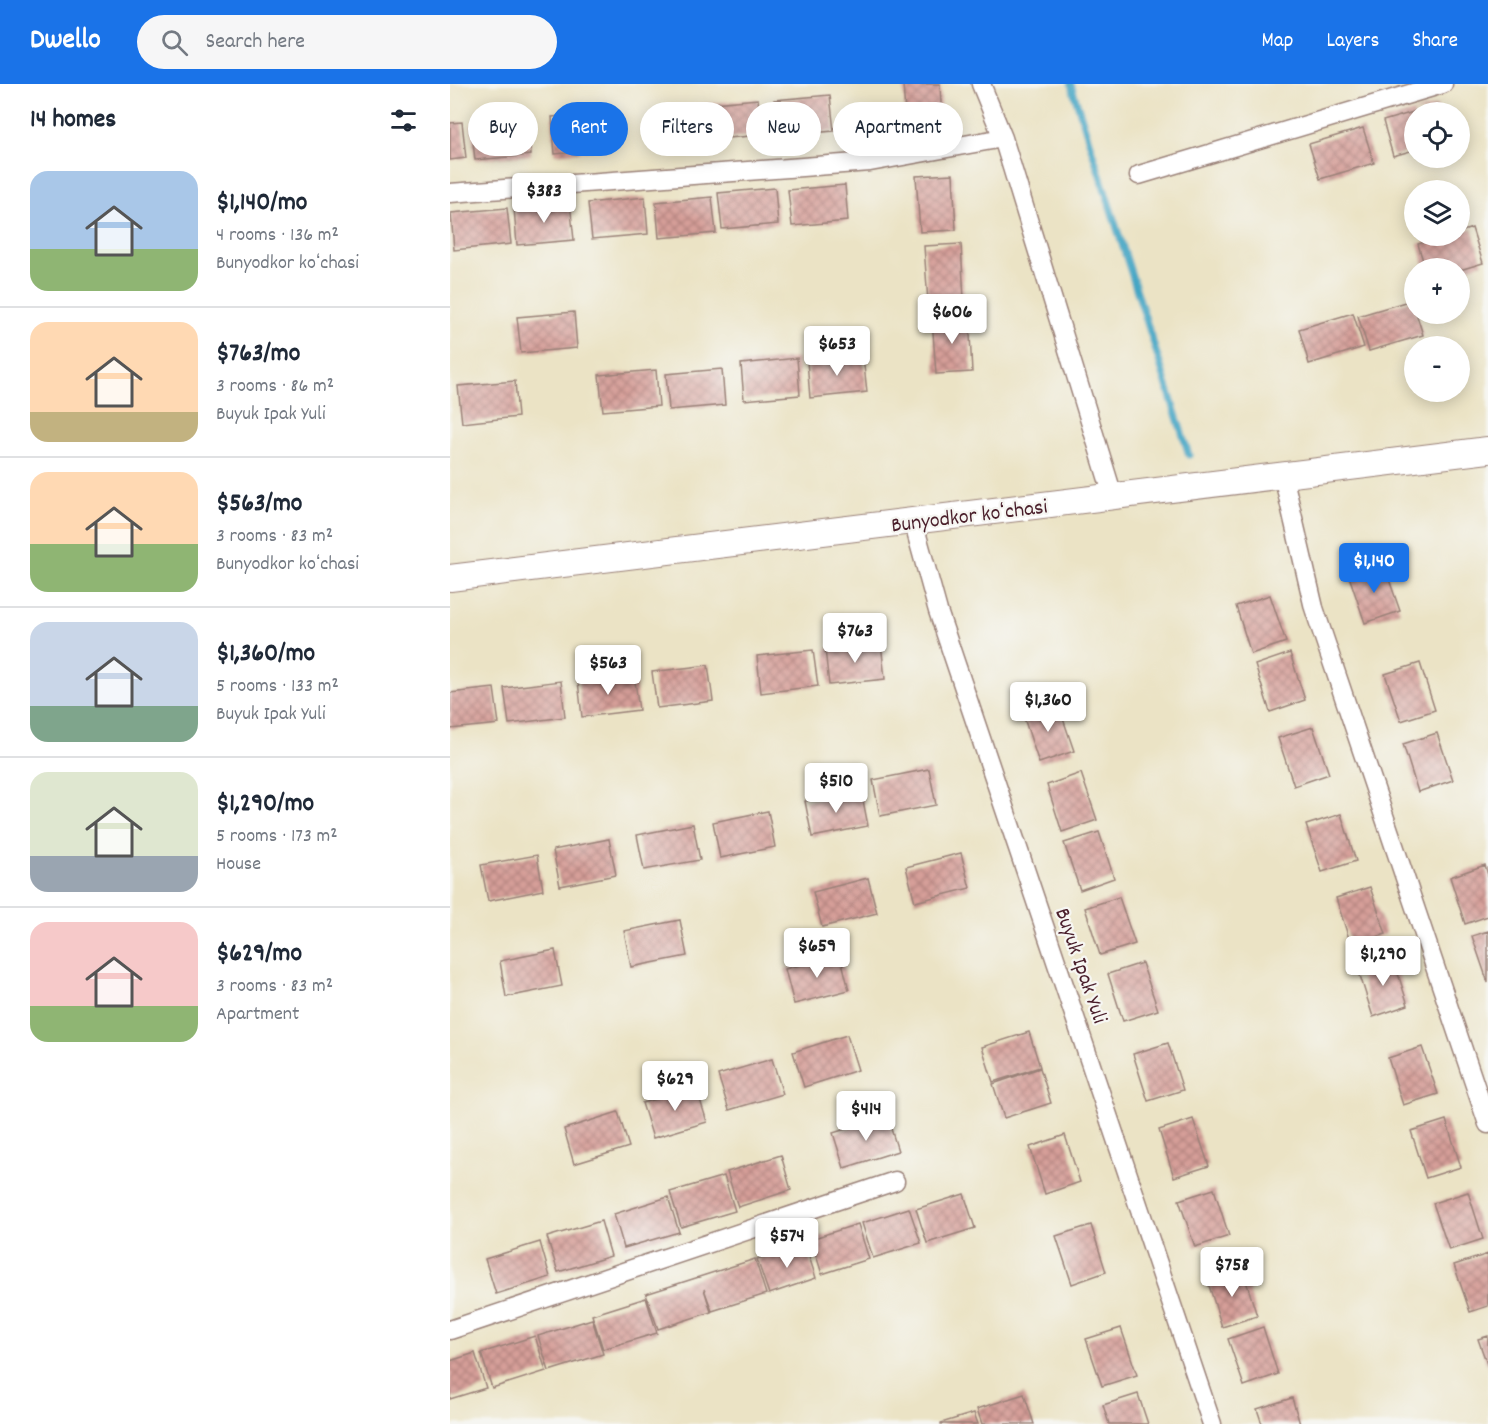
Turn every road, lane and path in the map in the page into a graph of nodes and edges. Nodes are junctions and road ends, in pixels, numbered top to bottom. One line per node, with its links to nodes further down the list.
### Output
1 (981, 84): 3 (street)
2 (1443, 84): 4 (street)
3 (1003, 138): 5 (street); 8 (street)
4 (1139, 176)
5 (450, 193)
6 (1488, 450): 7 (main road, Bunyodkor koʻchasi)
7 (1283, 475): 8 (main road, Bunyodkor koʻchasi); 11 (street)
8 (1113, 496): 9 (main road, Bunyodkor koʻchasi)
9 (913, 521): 10 (main road, Bunyodkor koʻchasi); 14 (street, Buyuk Ipak Yuli)
10 (450, 578)
11 (1488, 1124)
12 (895, 1180): 13 (street)
13 (450, 1330)
14 (1212, 1424)

